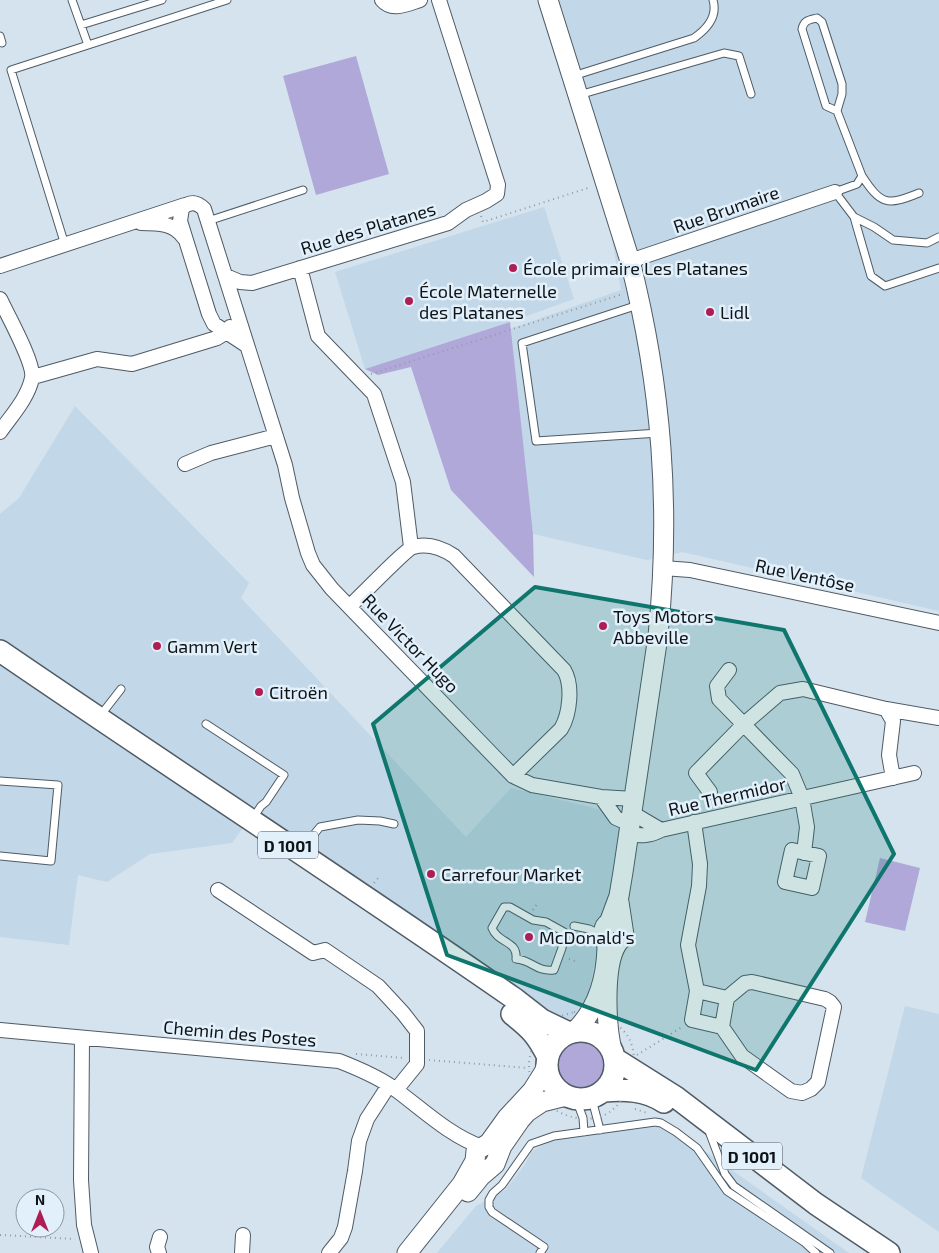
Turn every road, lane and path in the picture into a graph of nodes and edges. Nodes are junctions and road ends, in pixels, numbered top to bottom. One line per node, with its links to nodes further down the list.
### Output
1 (72, 0): 9 (lane)
2 (162, 0): 9 (lane)
3 (227, 0): 10 (lane)
4 (382, 0): 5 (street)
5 (420, 0)
6 (439, 0): 21 (street, Rue des Platanes)
7 (548, 0): 11 (street)
8 (713, 0): 11 (lane)
9 (81, 25): 10 (lane)
10 (88, 45): 27 (lane)
11 (572, 76): 13 (street)
12 (751, 94): 13 (lane)
13 (578, 95): 28 (street)
14 (837, 111): 14 (lane); 15 (lane)
15 (862, 176): 18 (lane); 19 (lane)
16 (596, 185): 21 (path)
17 (303, 190): 23 (lane)
18 (835, 192): 22 (lane); 28 (street, Rue Brumaire)
19 (919, 192)
20 (185, 205): 23 (street, Rue Victor Hugo); 24 (street); 26 (street)
21 (478, 205): 30 (street, Rue des Platanes)
22 (854, 217): 25 (lane); 31 (lane)
23 (208, 220): 32 (street, Rue Victor Hugo)
24 (136, 222): 26 (street); 27 (street)
25 (939, 238)
26 (186, 242): 37 (street)
27 (65, 245): 29 (street)
28 (630, 261): 34 (street)
29 (0, 266)
30 (300, 268): 33 (street, Rue des Platanes); 40 (street)
31 (939, 268)
32 (226, 276): 33 (street); 36 (street, Rue Victor Hugo)
33 (252, 283): 36 (street)
34 (639, 297): 40 (path); 42 (street); 42 (lane)
35 (0, 299): 39 (street)
36 (235, 308): 37 (street, Rue Victor Hugo); 38 (street, Rue Victor Hugo)
37 (222, 327): 38 (street); 39 (street, Rue Victor Hugo)
38 (246, 345): 43 (street, Rue Victor Hugo)
39 (32, 377): 41 (street)
40 (359, 378): 45 (street)
41 (0, 432)
42 (660, 433): 46 (street)
43 (276, 436): 44 (street); 47 (street, Rue Victor Hugo)
44 (185, 464)
45 (411, 547): 47 (street); 58 (street)
46 (663, 568): 48 (street, Rue Ventôse); 64 (street)
47 (350, 606): 58 (street, Rue Victor Hugo)
48 (939, 623)
49 (1, 659): 53 (main road, D 1001); 82 (main road, D 1001)
50 (729, 670): 56 (street)
51 (121, 689): 53 (lane)
52 (886, 709): 54 (street); 56 (street); 59 (street)
53 (98, 718): 65 (main road, D 1001)
54 (939, 718)
55 (206, 724): 65 (lane)
56 (744, 724): 61 (street); 63 (street)
57 (914, 773): 59 (street, Rue Thermidor)
58 (512, 776): 62 (street, Rue Victor Hugo)
59 (894, 778): 63 (street, Rue Thermidor)
60 (0, 781): 71 (lane)
61 (710, 792)
62 (601, 797): 64 (street, Rue Victor Hugo); 64 (street)
63 (802, 798): 66 (street, Rue Thermidor); 70 (street, Rue Thermidor)
64 (631, 818): 68 (street, Rue Thermidor); 68 (street, Rue Thermidor); 74 (street)
65 (251, 820): 69 (main road, D 1001)
66 (694, 822): 68 (street, Rue Thermidor); 76 (street)
67 (394, 824): 69 (lane)
68 (661, 830)
69 (300, 852): 82 (main road, D 1001)
70 (804, 853)
71 (0, 856)
72 (218, 890): 85 (street)
73 (574, 926): 74 (lane)
74 (608, 931): 78 (street)
75 (516, 960): 75 (lane)
76 (697, 991): 77 (street); 79 (street)
77 (727, 998): 80 (street); 80 (street)
78 (598, 1016): 82 (path); 83 (street); 88 (street); 88 (path)
79 (692, 1020): 80 (street); 88 (path)
80 (722, 1027)
81 (0, 1030): 84 (street, Chemin des Postes)
82 (543, 1030): 83 (main road, D 1001); 87 (main road, D 1001); 87 (path)
83 (572, 1032): 87 (main road); 88 (main road)
84 (82, 1038): 86 (street, Chemin des Postes); 100 (street)
85 (418, 1059): 86 (path); 87 (path); 89 (street)
86 (339, 1061): 89 (street, Chemin des Postes)
87 (541, 1063): 90 (street); 90 (path); 91 (main road)
88 (624, 1065): 91 (main road, D 1001); 91 (main road); 92 (path); 95 (main road, D 1001); 109 (main road, D 1001)
89 (393, 1088): 96 (street, Chemin des Postes); 103 (street)
90 (540, 1093): 91 (street); 91 (path); 96 (street)
91 (585, 1100): 92 (path); 92 (lane); 94 (lane)
92 (596, 1118): 93 (lane)
93 (600, 1130): 94 (lane); 106 (lane)
94 (584, 1132): 105 (lane)
95 (710, 1134): 107 (lane); 108 (main road, D 1001)
96 (484, 1156): 104 (street)
97 (0, 1235): 100 (path)
98 (243, 1235): 102 (street)
99 (160, 1237): 101 (street)
100 (89, 1246)
101 (159, 1253)
102 (242, 1253)
103 (329, 1253)
104 (411, 1253)
105 (540, 1253)
106 (816, 1253)
107 (830, 1253)
108 (872, 1253)
109 (889, 1253)

